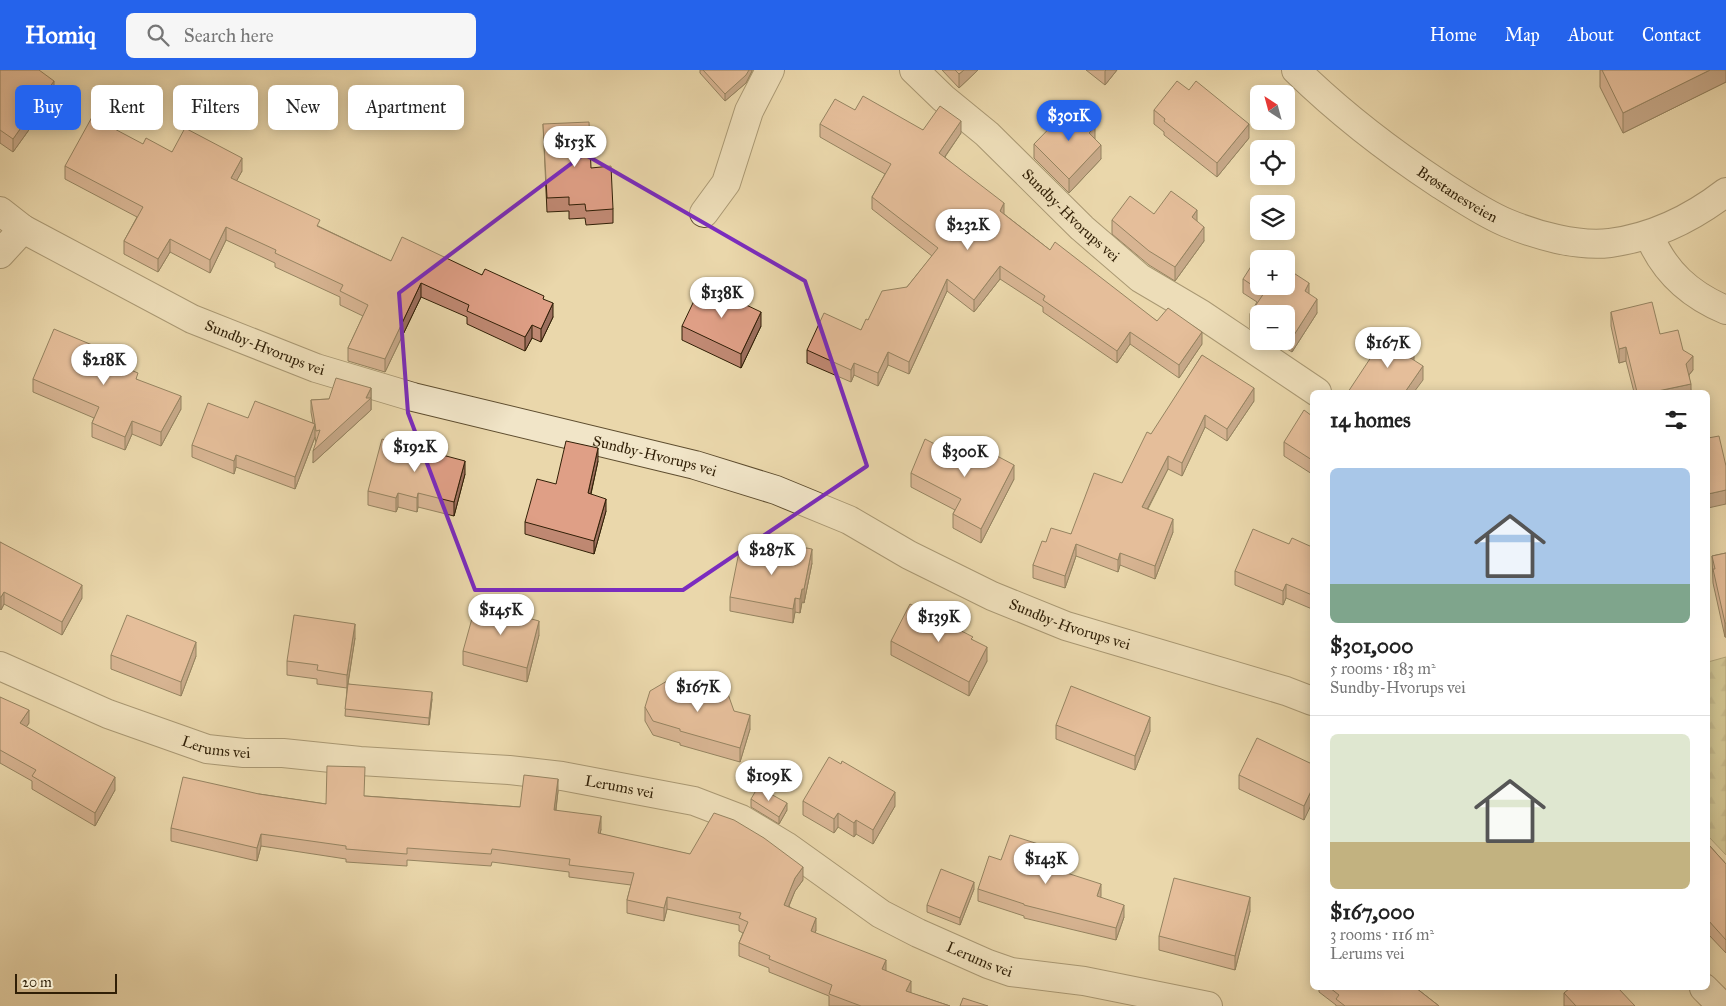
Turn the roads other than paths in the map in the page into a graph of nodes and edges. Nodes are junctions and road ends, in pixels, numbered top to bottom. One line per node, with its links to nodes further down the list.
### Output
1 (770, 70): 6 (street)
2 (914, 70): 11 (street, Sundby-Hvorups vei)
3 (1296, 70): 8 (street, Brøstanesveien)
4 (1726, 192): 8 (street, Brøstanesveien)
5 (0, 211): 7 (street, Sundby-Hvorups vei)
6 (704, 214)
7 (23, 229): 9 (street); 13 (street, Sundby-Hvorups vei)
8 (1649, 235): 10 (street)
9 (0, 254)
10 (1726, 310)
11 (1314, 390)
12 (0, 666): 15 (street, Lerums vei)
13 (1310, 700)
14 (1706, 990): 16 (street)
15 (1208, 1006)
16 (1722, 1006)

